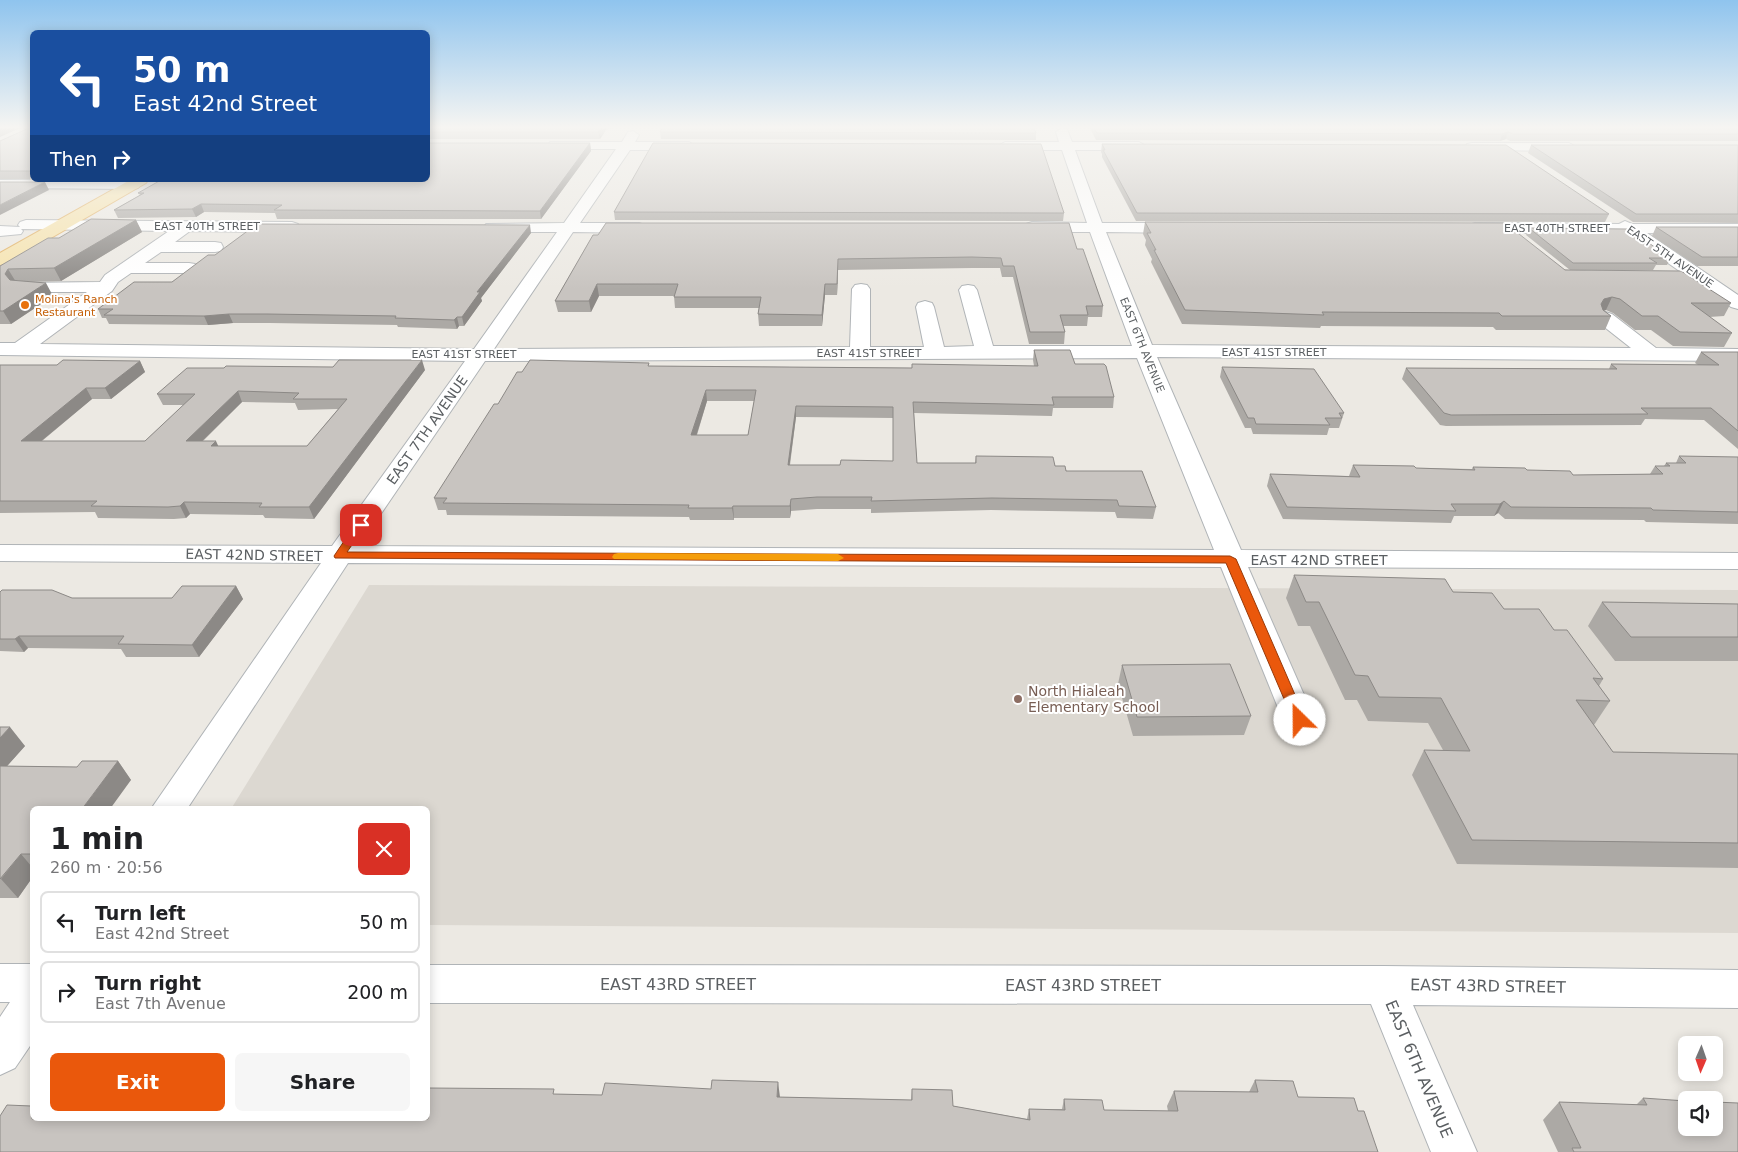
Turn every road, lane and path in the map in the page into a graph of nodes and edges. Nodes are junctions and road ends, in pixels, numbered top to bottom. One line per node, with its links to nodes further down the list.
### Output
1 (104, 182): 2 (street); 5 (street); 6 (main road)
2 (137, 182): 9 (main road)
3 (601, 182): 15 (street, EAST 7TH AVENUE)
4 (1080, 182): 14 (street, EAST 6TH AVENUE)
5 (0, 184)
6 (75, 198)
7 (50, 212): 21 (main road)
8 (1603, 212): 20 (street, EAST 5TH AVENUE)
9 (61, 226): 10 (street, EAST 40TH STREET); 21 (street, EAST 40TH STREET); 27 (main road)
10 (188, 226): 11 (street, EAST 40TH STREET); 25 (street)
11 (304, 227)
12 (480, 227): 15 (street)
13 (1016, 227): 14 (street)
14 (1096, 227): 17 (street); 40 (street, EAST 6TH AVENUE)
15 (568, 228): 16 (street); 44 (street, EAST 7TH AVENUE)
16 (658, 228)
17 (1195, 228)
18 (1464, 228): 19 (street, EAST 40TH STREET)
19 (1504, 228): 20 (street, EAST 40TH STREET); 24 (street)
20 (1627, 228): 22 (street, EAST 40TH STREET); 31 (street, EAST 5TH AVENUE)
21 (14, 229): 23 (main road)
22 (1738, 229)
23 (0, 240)
24 (1523, 243)
25 (157, 247): 26 (street); 28 (street)
26 (215, 247)
27 (0, 260)
28 (127, 268): 29 (street); 33 (street)
29 (189, 268)
30 (1670, 277): 31 (street)
31 (1700, 277): 36 (street, EAST 5TH AVENUE)
32 (23, 287): 33 (street)
33 (106, 287): 39 (street)
34 (861, 289): 43 (street)
35 (968, 290): 42 (street)
36 (1734, 299)
37 (925, 307): 41 (street)
38 (1605, 318): 45 (street)
39 (10, 349): 44 (street, EAST 41ST STREET)
40 (1144, 351): 42 (street, EAST 41ST STREET); 45 (street, EAST 41ST STREET); 49 (street, EAST 6TH AVENUE)
41 (935, 352): 42 (street, EAST 41ST STREET); 43 (street, EAST 41ST STREET)
42 (985, 352)
43 (860, 353): 44 (street, EAST 41ST STREET)
44 (480, 355): 48 (street, EAST 7TH AVENUE)
45 (1652, 355): 46 (street, EAST 41ST STREET)
46 (1738, 355)
47 (0, 553): 48 (street, EAST 42ND STREET)
48 (339, 556): 49 (street, EAST 42ND STREET); 52 (street, EAST 7TH AVENUE)
49 (1230, 559): 50 (street, EAST 42ND STREET); 51 (street, EAST 6TH AVENUE)
50 (1738, 560)
51 (1300, 720)
52 (170, 806)
53 (0, 983): 54 (street)
54 (30, 983)
55 (430, 984): 56 (street, EAST 43RD STREET)
56 (1384, 985): 57 (street, EAST 43RD STREET); 60 (street, EAST 6TH AVENUE)
57 (1738, 989)
58 (30, 1010): 59 (street)
59 (0, 1053)
60 (1454, 1152)

